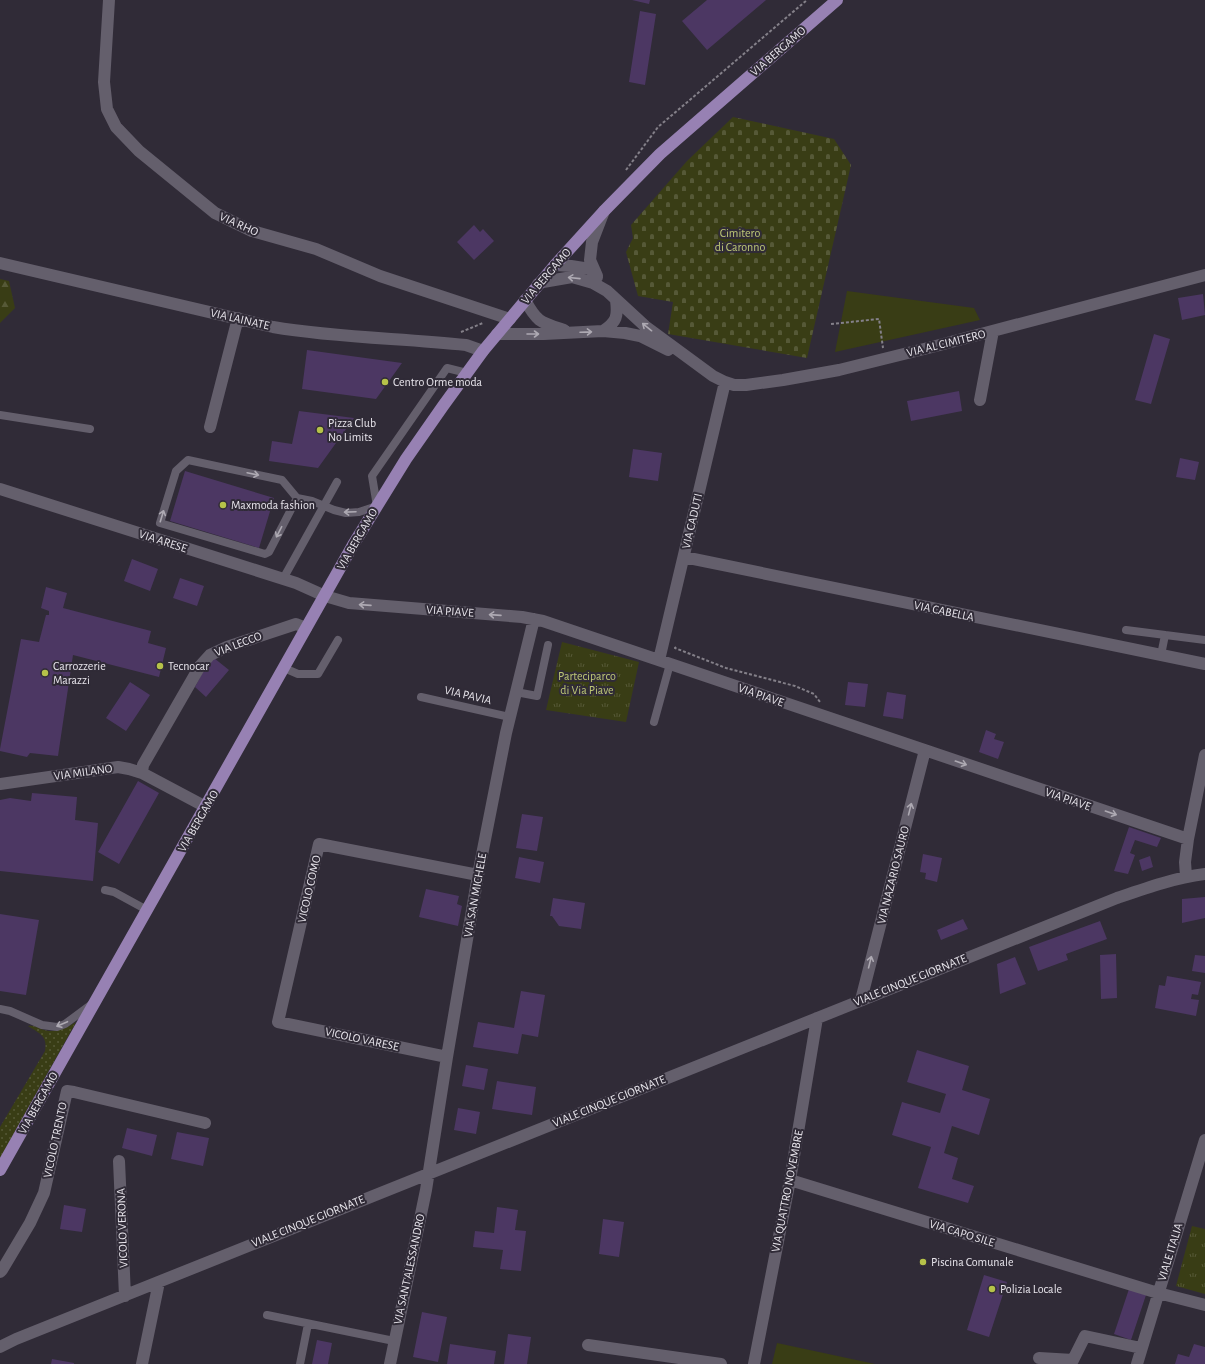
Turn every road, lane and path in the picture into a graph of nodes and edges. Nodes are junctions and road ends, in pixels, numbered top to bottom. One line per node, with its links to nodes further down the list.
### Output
1 (109, 0): 14 (street, VIA RHO)
2 (807, 0): 4 (path)
3 (837, 0): 5 (main road, VIA BERGAMO)
4 (622, 175)
5 (604, 211): 7 (main road, VIA BERGAMO); 9 (street)
6 (0, 262): 15 (street, VIA LAINATE)
7 (555, 266): 9 (street); 10 (main road, VIA BERGAMO)
8 (1205, 275): 19 (street, VIA AL CIMITERO)
9 (597, 276): 11 (street)
10 (538, 284): 11 (street, one-way to 10); 12 (main road, VIA BERGAMO)
11 (606, 291): 13 (street)
12 (525, 300): 16 (main road, VIA BERGAMO); 21 (street)
13 (616, 300): 18 (street); 25 (street, one-way to 13)
14 (496, 314): 16 (street, VIA RHO); 20 (path)
15 (238, 318): 24 (street, VIA LAINATE); 30 (street)
16 (510, 319): 22 (main road, VIA BERGAMO)
17 (831, 324): 23 (path)
18 (603, 331): 21 (street, one-way to 18); 25 (street)
19 (993, 331): 27 (street, VIA AL CIMITERO); 28 (street)
20 (460, 332)
21 (568, 332): 22 (street, one-way to 21)
22 (497, 334): 24 (main road, VIA BERGAMO)
23 (883, 349)
24 (483, 351): 26 (main road, VIA BERGAMO)
25 (689, 359): 27 (street, VIA AL CIMITERO)
26 (467, 373): 36 (main road, VIA BERGAMO); 36 (lane)
27 (725, 382): 37 (street, VIA CADUTI)
28 (980, 400)
29 (0, 415): 31 (lane)
30 (210, 427)
31 (90, 429)
32 (337, 482): 35 (lane)
33 (0, 489): 38 (street, VIA ARESE)
34 (297, 498): 34 (lane, one-way to 34); 35 (lane)
35 (324, 506): 36 (lane, one-way to 35); 38 (lane)
36 (377, 506): 39 (main road, VIA BERGAMO)
37 (684, 557): 48 (street, VIA CABELLA); 49 (street, VIA CADUTI)
38 (283, 579): 39 (street, VIA ARESE)
39 (325, 596): 40 (street, VIA PIAVE, one-way to 39); 41 (main road, VIA BERGAMO)
40 (534, 618): 49 (street, VIA PIAVE); 52 (street, VIA SAN MICHELE)
41 (306, 628): 51 (main road, VIA BERGAMO); 59 (street, VIA LECCO)
42 (1126, 630): 43 (lane)
43 (1165, 635): 45 (lane); 48 (lane)
44 (338, 640): 51 (lane)
45 (1205, 640)
46 (677, 641): 54 (path)
47 (548, 645): 52 (lane)
48 (1162, 655): 50 (street, VIA CABELLA)
49 (665, 662): 54 (street, VIA PIAVE); 56 (lane)
50 (1205, 664)
51 (284, 668): 61 (main road, VIA BERGAMO)
52 (516, 692): 55 (street, VIA SAN MICHELE)
53 (421, 697): 55 (lane, VIA PAVIA)
54 (821, 715): 57 (street, VIA PIAVE)
55 (510, 717): 64 (street, VIA SAN MICHELE)
56 (654, 722)
57 (924, 750): 62 (street, VIA PIAVE, one-way to 62); 68 (street, VIA NAZARIO SAURO, one-way to 57)
58 (1205, 755): 62 (street)
59 (142, 773): 60 (street, VIA MILANO); 61 (street, VIA MILANO)
60 (0, 784)
61 (206, 807): 67 (main road, VIA BERGAMO)
62 (1188, 839): 65 (street)
63 (1205, 874): 65 (street, VIALE CINQUE GIORNATE)
64 (478, 875): 72 (street, VICOLO COMO); 73 (street, VIA SAN MICHELE)
65 (1186, 876): 68 (street, VIALE CINQUE GIORNATE)
66 (105, 890): 67 (lane)
67 (147, 910): 69 (main road, VIA BERGAMO)
68 (861, 1000): 71 (street, VIALE CINQUE GIORNATE)
69 (94, 1003): 70 (lane, one-way to 70); 77 (main road, VIA BERGAMO)
70 (0, 1009)
71 (817, 1018): 78 (street, VIALE CINQUE GIORNATE); 79 (street, VIA QUATTRO NOVEMBRE)
72 (278, 1022): 73 (street, VICOLO VARESE)
73 (446, 1057): 78 (street, VIA SAN MICHELE)
74 (205, 1123): 80 (street, VICOLO TRENTO)
75 (1205, 1140): 82 (street, VIALE ITALIA)
76 (120, 1160): 83 (street, VICOLO VERONA)
77 (0, 1170)
78 (428, 1173): 81 (street, VIALE CINQUE GIORNATE); 89 (street, VIA SANT'ALESSANDRO)
79 (790, 1180): 82 (street, VIA CAPO SILE); 98 (street, VIA QUATTRO NOVEMBRE)
80 (0, 1272)
81 (159, 1282): 83 (street, VIALE CINQUE GIORNATE); 94 (street)
82 (1158, 1293): 84 (street, VIA CAPO SILE); 92 (street, VIALE ITALIA)
83 (125, 1296): 87 (street, VIALE CINQUE GIORNATE)
84 (1205, 1305)
85 (267, 1315): 86 (lane)
86 (308, 1324): 89 (lane); 95 (lane)
87 (16, 1339): 88 (street, VIALE CINQUE GIORNATE); 91 (street, VIALE CINQUE GIORNATE)
88 (0, 1341)
89 (394, 1342): 96 (street, VIA SANT'ALESSANDRO)
90 (588, 1345): 97 (street)
91 (0, 1347)
92 (1141, 1348): 93 (street); 99 (street, VIALE ITALIA)
93 (1040, 1358)
94 (142, 1364)
95 (300, 1364)
96 (390, 1364)
97 (721, 1364)
98 (754, 1364)
99 (1137, 1364)

